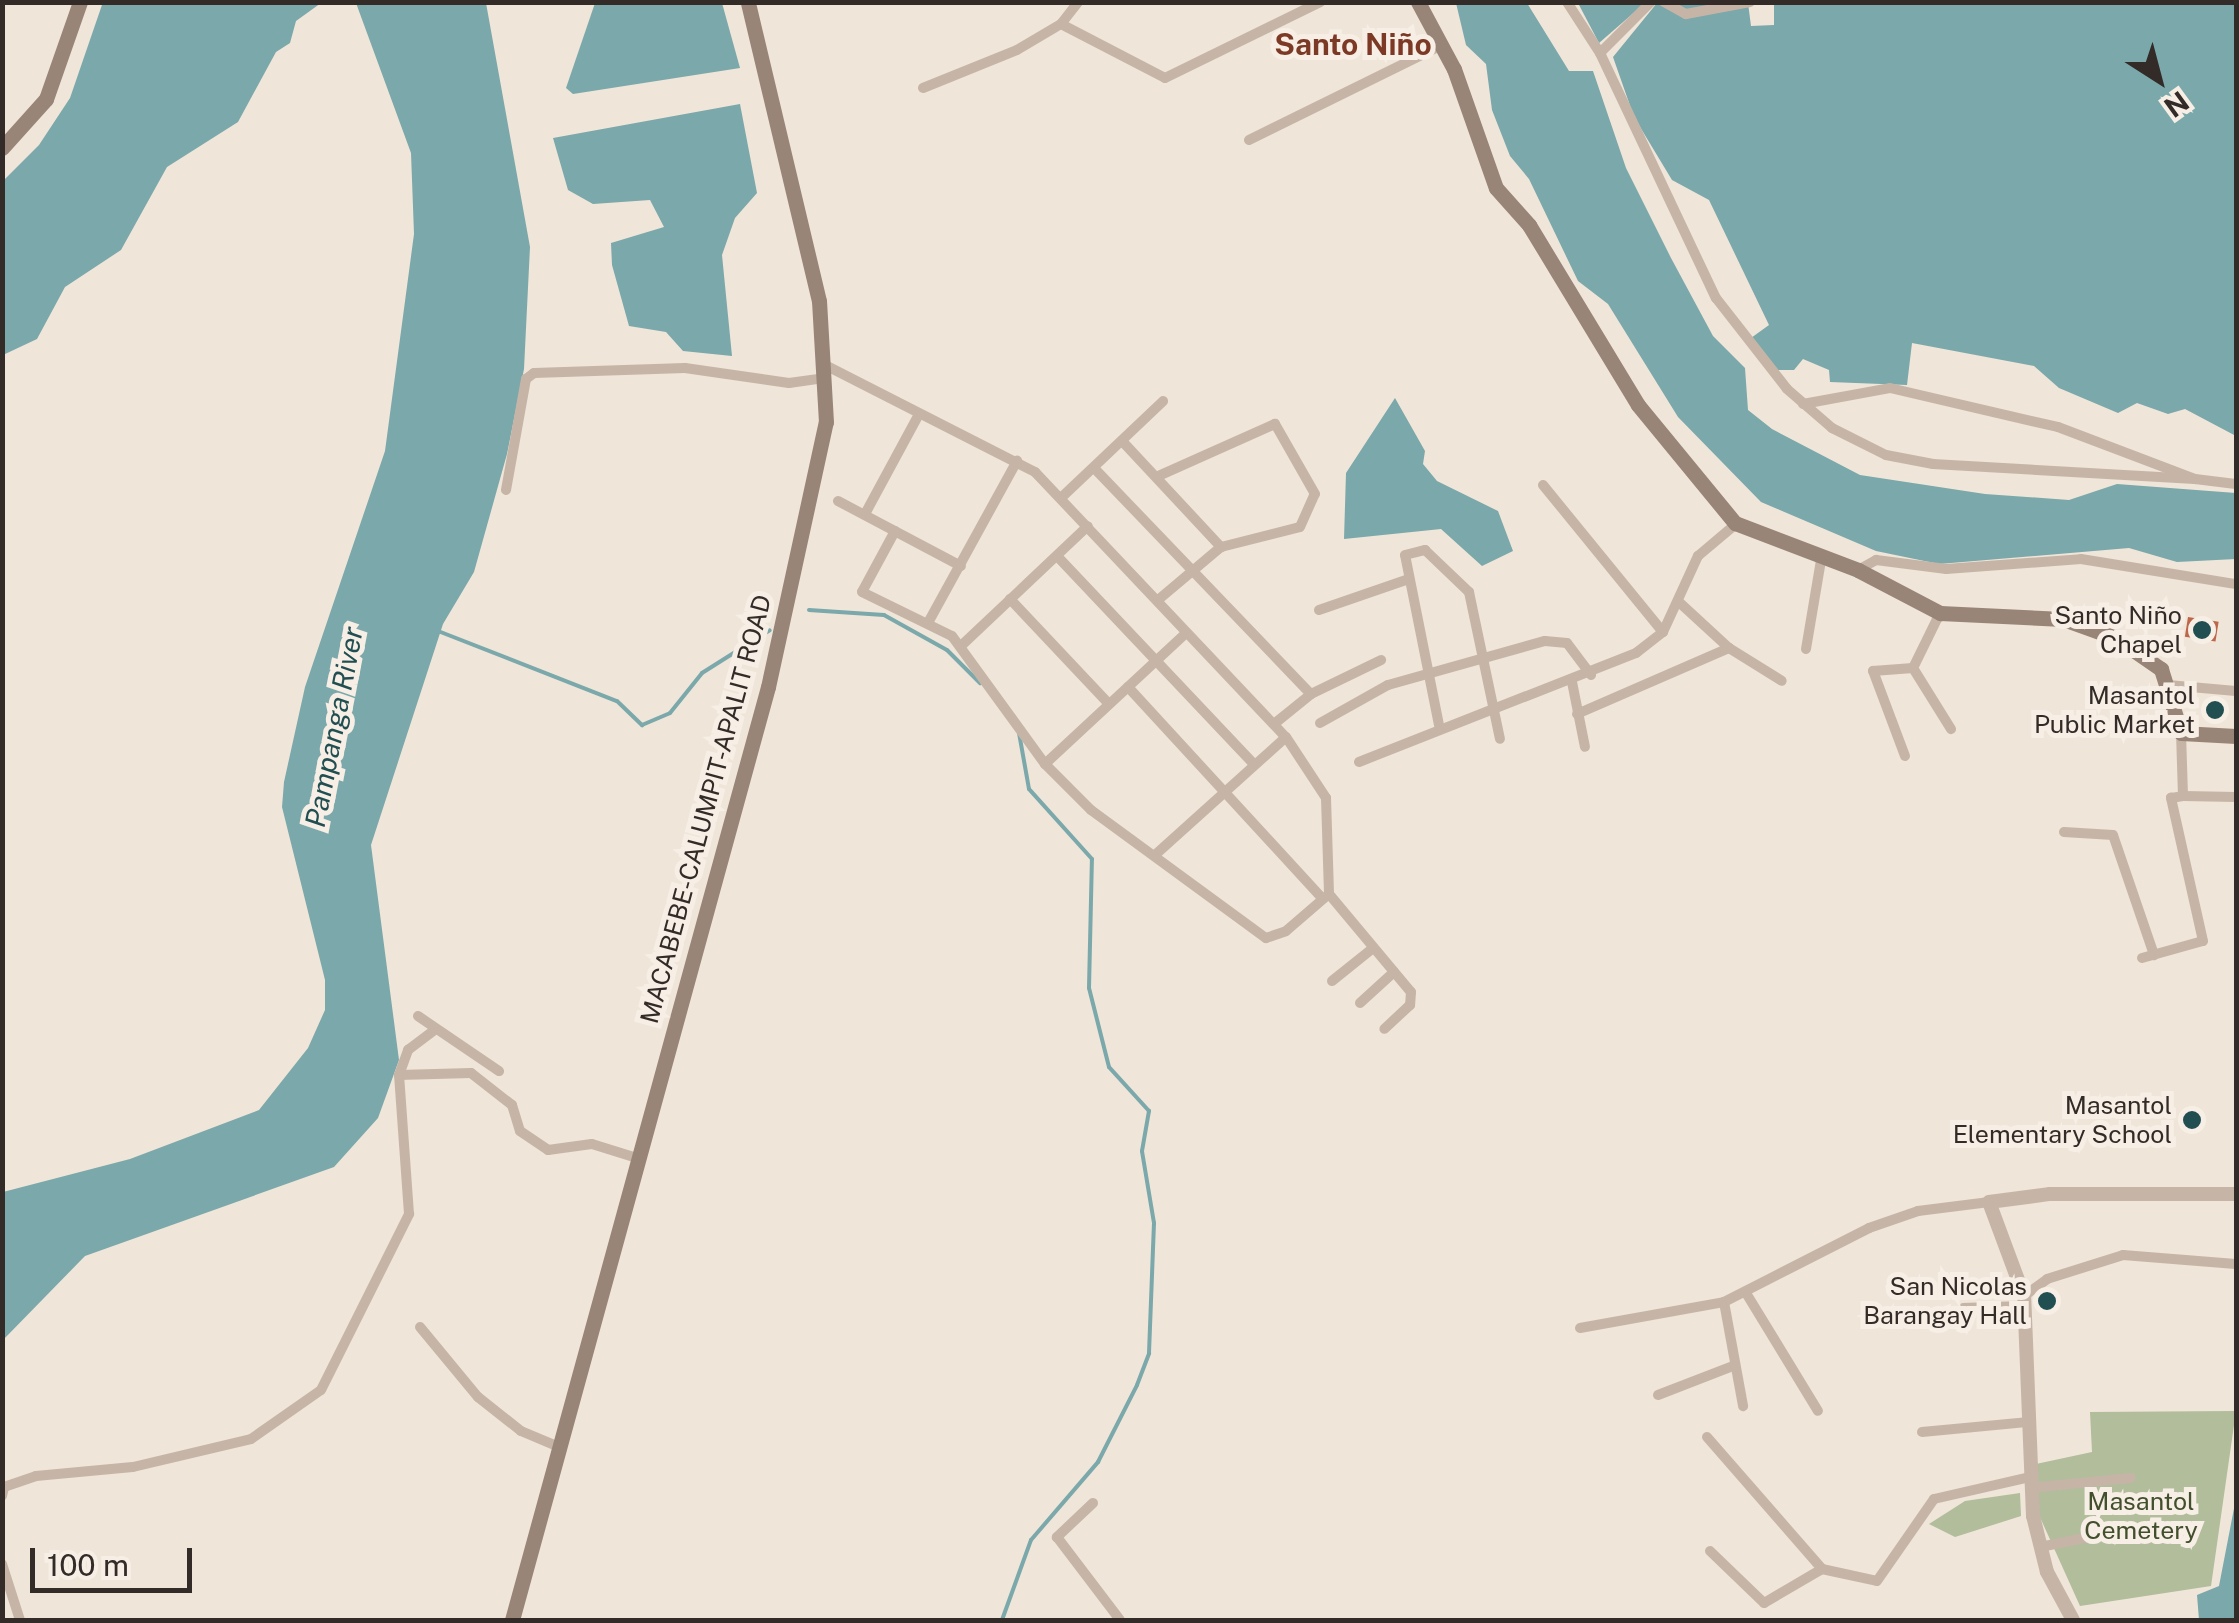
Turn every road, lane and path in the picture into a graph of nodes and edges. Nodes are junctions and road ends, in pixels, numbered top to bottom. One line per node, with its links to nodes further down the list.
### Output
1 (80, 2): 15 (main road)
2 (748, 2): 16 (main road, MACABEBE-CALUMPIT-APALIT ROAD)
3 (1078, 2): 10 (street)
4 (1320, 2): 10 (street)
5 (1418, 2): 11 (main road)
6 (1568, 2): 12 (street)
7 (1651, 2): 12 (street)
8 (1664, 2): 9 (street)
9 (1750, 2)
10 (1062, 24): 13 (street)
11 (1442, 45): 14 (street); 31 (main road)
12 (1600, 53): 18 (street)
13 (923, 88)
14 (1250, 140)
15 (2, 148)
16 (826, 372): 19 (street); 27 (street); 98 (main road, MACABEBE-CALUMPIT-APALIT ROAD)
17 (1163, 400): 20 (street)
18 (1802, 404): 24 (street); 24 (street)
19 (917, 418): 21 (street); 30 (street)
20 (1123, 442): 22 (street); 23 (street)
21 (1017, 461): 28 (street); 37 (street)
22 (1095, 470): 28 (street); 38 (street)
23 (1158, 476): 34 (street); 34 (street)
24 (2195, 479): 26 (street)
25 (1543, 484): 48 (street)
26 (2236, 484)
27 (506, 490)
28 (1063, 496): 32 (street)
29 (838, 501): 30 (street)
30 (865, 514): 33 (street)
31 (1737, 524): 35 (main road); 44 (street)
32 (1088, 526): 36 (street); 43 (street)
33 (895, 531): 37 (street); 47 (street)
34 (1222, 547): 38 (street)
35 (1822, 554): 39 (main road); 52 (street)
36 (1056, 556): 42 (street); 55 (street)
37 (961, 566): 47 (street)
38 (1192, 568): 43 (street); 64 (street)
39 (1858, 570): 41 (street); 46 (main road)
40 (1409, 579): 45 (street); 53 (street); 57 (street)
41 (2236, 584)
42 (1010, 600): 50 (street); 65 (street)
43 (1158, 600): 49 (street)
44 (1680, 602): 48 (street); 51 (street)
45 (1319, 610)
46 (1940, 614): 56 (street); 61 (main road)
47 (929, 622): 50 (street)
48 (1663, 632): 58 (street)
49 (1186, 633): 55 (street); 69 (street)
50 (962, 645): 79 (street)
51 (1728, 648): 60 (street); 67 (street)
52 (1806, 649)
53 (1482, 656): 57 (street); 58 (street); 66 (street)
54 (1381, 660): 64 (street)
55 (1156, 662): 62 (street); 80 (street)
56 (1914, 668): 71 (street); 77 (street)
57 (1427, 673): 68 (street); 70 (street)
58 (1591, 675): 59 (street)
59 (1572, 682): 66 (street); 67 (street)
60 (1782, 682)
61 (2168, 685): 63 (street); 72 (main road)
62 (1128, 687): 65 (street); 81 (street)
63 (2236, 691)
64 (1310, 694): 69 (street)
65 (1109, 704): 79 (street)
66 (1492, 706): 70 (street); 75 (street)
67 (1577, 714): 76 (street)
68 (1320, 723)
69 (1274, 724): 74 (street)
70 (1439, 725): 78 (street)
71 (1951, 729)
72 (2181, 732): 73 (main road); 82 (street)
73 (2236, 736)
74 (1286, 737): 80 (street); 86 (street)
75 (1500, 739)
76 (1585, 747)
77 (1905, 756)
78 (1359, 762)
79 (1045, 764): 85 (street)
80 (1254, 764): 81 (street)
81 (1226, 790): 85 (street); 86 (street)
82 (2183, 796): 83 (street); 88 (street)
83 (2236, 798)
84 (2064, 832): 88 (street)
85 (1155, 856): 86 (street)
86 (1325, 895): 87 (street)
87 (1372, 948): 90 (street); 91 (street)
88 (2154, 954): 89 (street)
89 (2142, 958)
90 (1394, 972): 92 (street); 94 (street)
91 (1332, 981)
92 (1360, 1003)
93 (418, 1016): 95 (street)
94 (1384, 1029)
95 (435, 1030): 96 (street); 97 (street)
96 (498, 1070)
97 (399, 1075): 98 (street); 118 (street)
98 (637, 1158): 115 (main road, MACABEBE-CALUMPIT-APALIT ROAD)
99 (2236, 1194): 100 (street)
100 (1988, 1202): 102 (street); 103 (street)
101 (2236, 1264): 103 (street)
102 (1746, 1293): 104 (street); 111 (street)
103 (2024, 1300): 105 (street); 112 (street)
104 (1724, 1302): 107 (street); 108 (street)
105 (1963, 1308)
106 (420, 1327): 115 (street)
107 (1580, 1328)
108 (1733, 1366): 109 (street); 110 (street)
109 (1658, 1395)
110 (1743, 1406)
111 (1818, 1411)
112 (2027, 1422): 113 (street); 117 (street)
113 (1922, 1432)
114 (1707, 1437): 124 (street)
115 (559, 1447): 126 (main road, MACABEBE-CALUMPIT-APALIT ROAD)
116 (2131, 1478): 117 (street)
117 (2030, 1482): 121 (street); 124 (street)
118 (2, 1496)
119 (1093, 1503): 127 (street)
120 (2095, 1536): 121 (street)
121 (2040, 1548): 128 (street)
122 (1710, 1551): 124 (street)
123 (2, 1564): 125 (street)
124 (1822, 1570)
125 (20, 1620)
126 (512, 1620)
127 (1120, 1620)
128 (2073, 1620)

